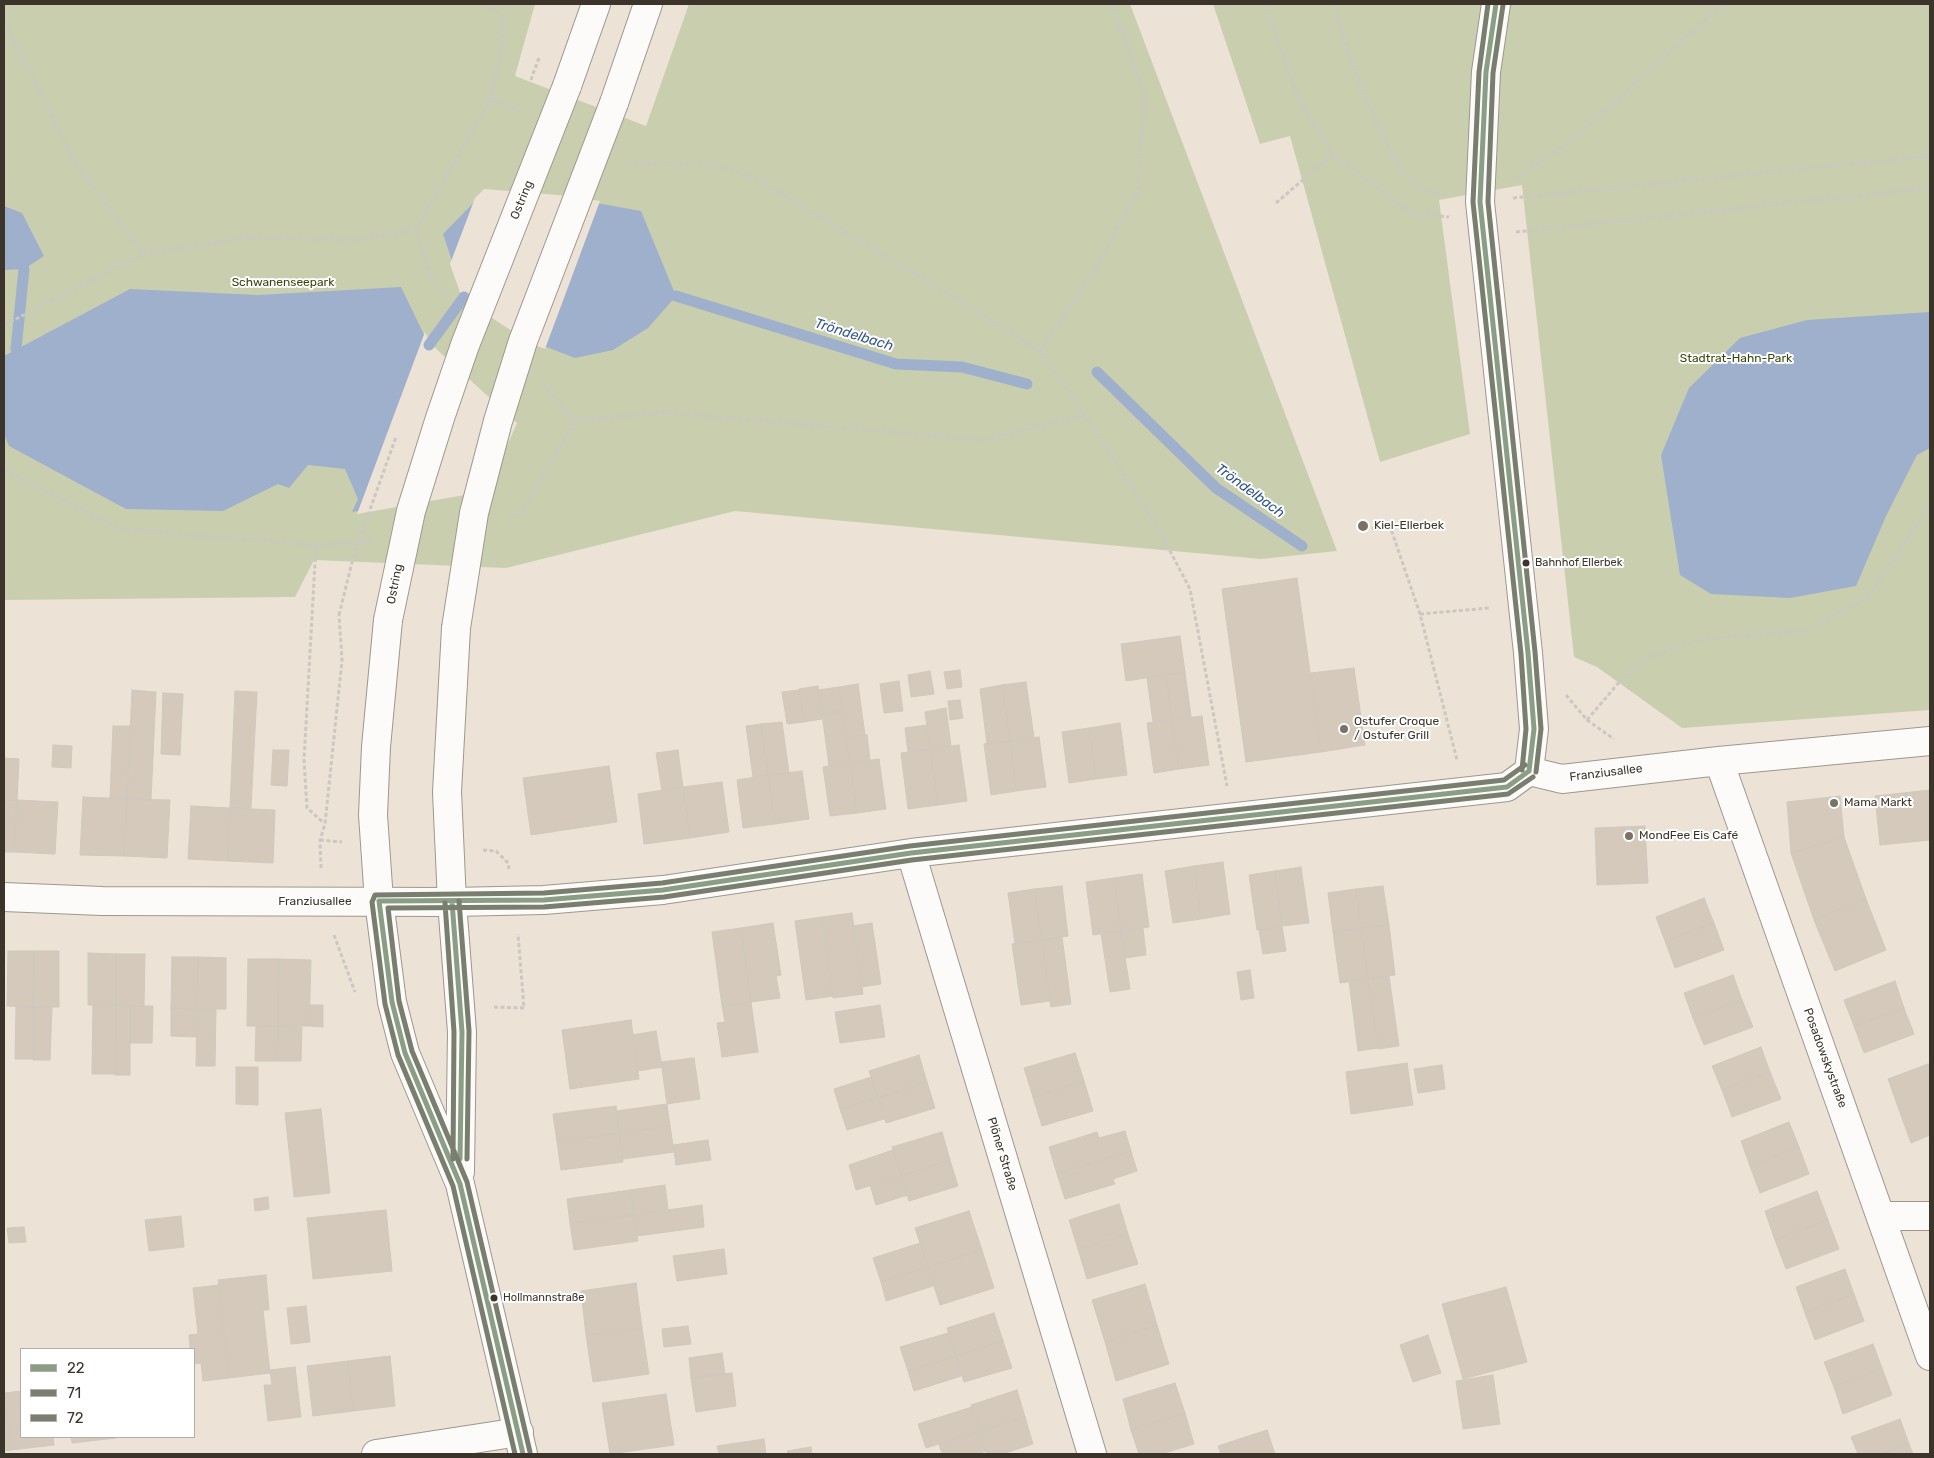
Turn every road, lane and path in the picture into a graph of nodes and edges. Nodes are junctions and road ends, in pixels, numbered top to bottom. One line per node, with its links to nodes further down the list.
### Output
1 (486, 4): 10 (path)
2 (596, 4): 44 (main road, Ostring, bridge)
3 (648, 4): 45 (main road, Ostring, bridge)
4 (1111, 4): 23 (path)
5 (1265, 4): 12 (path)
6 (1335, 4): 16 (path)
7 (1496, 4): 16 (main road)
8 (1723, 4): 16 (path)
9 (4, 21): 20 (path)
10 (491, 98): 11 (path); 18 (path)
11 (526, 115)
12 (1333, 154): 16 (path); 17 (path)
13 (1930, 156): 16 (path)
14 (620, 161): 23 (path)
15 (1930, 188): 19 (path)
16 (1480, 199): 19 (main road)
17 (1276, 203)
18 (416, 229): 20 (path); 21 (path)
19 (1483, 236): 31 (main road)
20 (144, 254): 22 (path)
21 (432, 280)
22 (4, 326)
23 (1040, 351): 24 (path)
24 (1086, 415): 27 (path); 40 (path)
25 (4, 470): 30 (path)
26 (1930, 505): 34 (path)
27 (505, 522)
28 (1372, 529): 32 (path)
29 (373, 542): 30 (path)
30 (316, 545): 41 (path)
31 (1523, 606): 32 (path); 33 (main road)
32 (1420, 614): 39 (path)
33 (1528, 653): 34 (path); 38 (main road)
34 (1587, 720): 37 (path)
35 (1930, 741): 36 (main road, Franziusallee)
36 (1719, 761): 37 (main road, Franziusallee); 47 (main road, Posadowskystraße)
37 (1653, 768): 38 (main road, Franziusallee)
38 (1529, 771): 39 (main road, Franziusallee)
39 (1466, 792): 40 (main road, Franziusallee)
40 (1233, 816): 42 (main road, Franziusallee)
41 (324, 824)
42 (911, 853): 45 (main road, Franziusallee); 52 (main road, Plöner Straße)
43 (4, 897): 44 (main road, Franziusallee)
44 (379, 902): 45 (main road, Franziusallee); 46 (main road, Ostring)
45 (452, 902): 46 (main road, Ostring)
46 (460, 1184): 50 (main road, Ostring)
47 (1881, 1216): 48 (main road); 49 (main road, Posadowskystraße)
48 (1930, 1216)
49 (1930, 1356)
50 (521, 1443): 51 (main road)
51 (376, 1454)
52 (1092, 1454)

